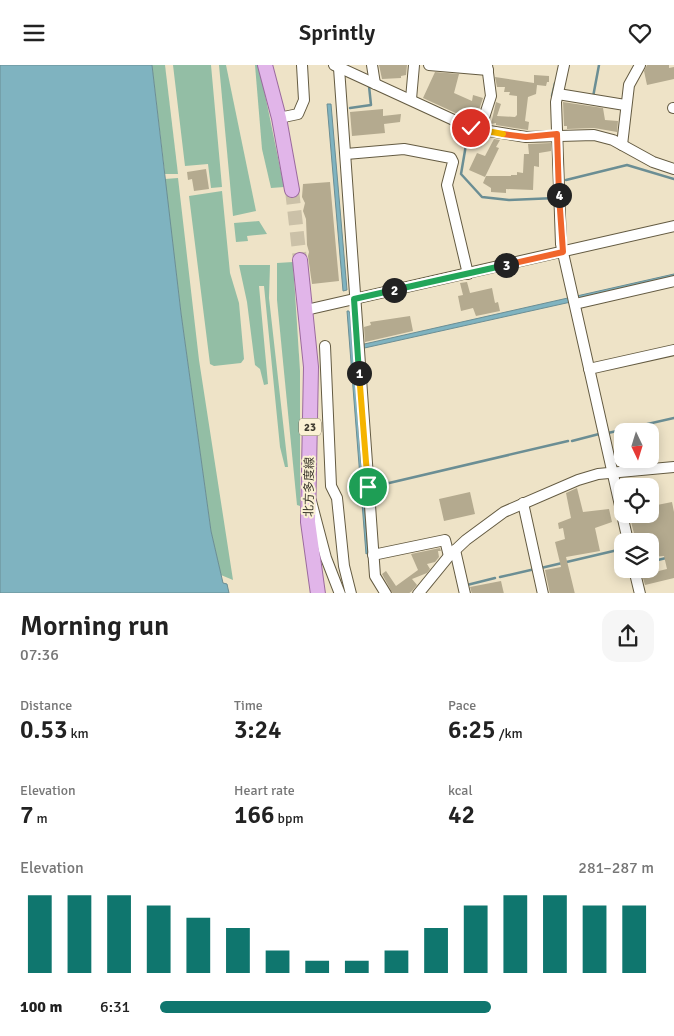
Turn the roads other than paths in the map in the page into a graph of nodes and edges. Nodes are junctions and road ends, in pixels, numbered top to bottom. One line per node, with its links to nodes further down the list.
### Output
1 (265, 65): 14 (main road)
2 (302, 65): 14 (street)
3 (372, 65): 10 (street)
4 (414, 65): 12 (street)
5 (429, 65): 9 (street)
6 (564, 65): 11 (street)
7 (640, 65): 13 (street)
8 (336, 66): 10 (street); 18 (street)
9 (487, 67): 15 (street)
10 (375, 84): 12 (street)
11 (558, 94): 13 (street); 16 (street)
12 (411, 99): 15 (street)
13 (625, 105): 17 (street)
14 (279, 118): 20 (main road)
15 (480, 130): 16 (street)
16 (557, 134): 17 (street); 22 (street)
17 (622, 145): 19 (street)
18 (346, 154): 24 (street); 26 (street)
19 (674, 169)
20 (292, 190)
21 (674, 226): 22 (street)
22 (563, 252): 24 (street); 27 (street)
23 (300, 261): 28 (main road, 北方多度線 / 23)
24 (468, 274): 26 (street)
25 (674, 281): 27 (street)
26 (354, 299): 28 (street); 38 (street)
27 (574, 300): 31 (street)
28 (306, 310): 34 (main road, 北方多度線 / 23)
29 (325, 346): 42 (street)
30 (674, 350): 31 (street)
31 (589, 369): 33 (street)
32 (674, 467): 33 (street)
33 (612, 473): 35 (street); 36 (street)
34 (308, 493): 40 (main road, 北方多度線 / 23); 41 (street)
35 (523, 503): 37 (street); 46 (street)
36 (626, 533)
37 (452, 553): 38 (street); 44 (street); 45 (street)
38 (373, 555): 43 (street)
39 (635, 578): 47 (street)
40 (318, 593)
41 (340, 593)
42 (352, 593)
43 (386, 593)
44 (418, 593)
45 (465, 593)
46 (543, 593)
47 (637, 593)

